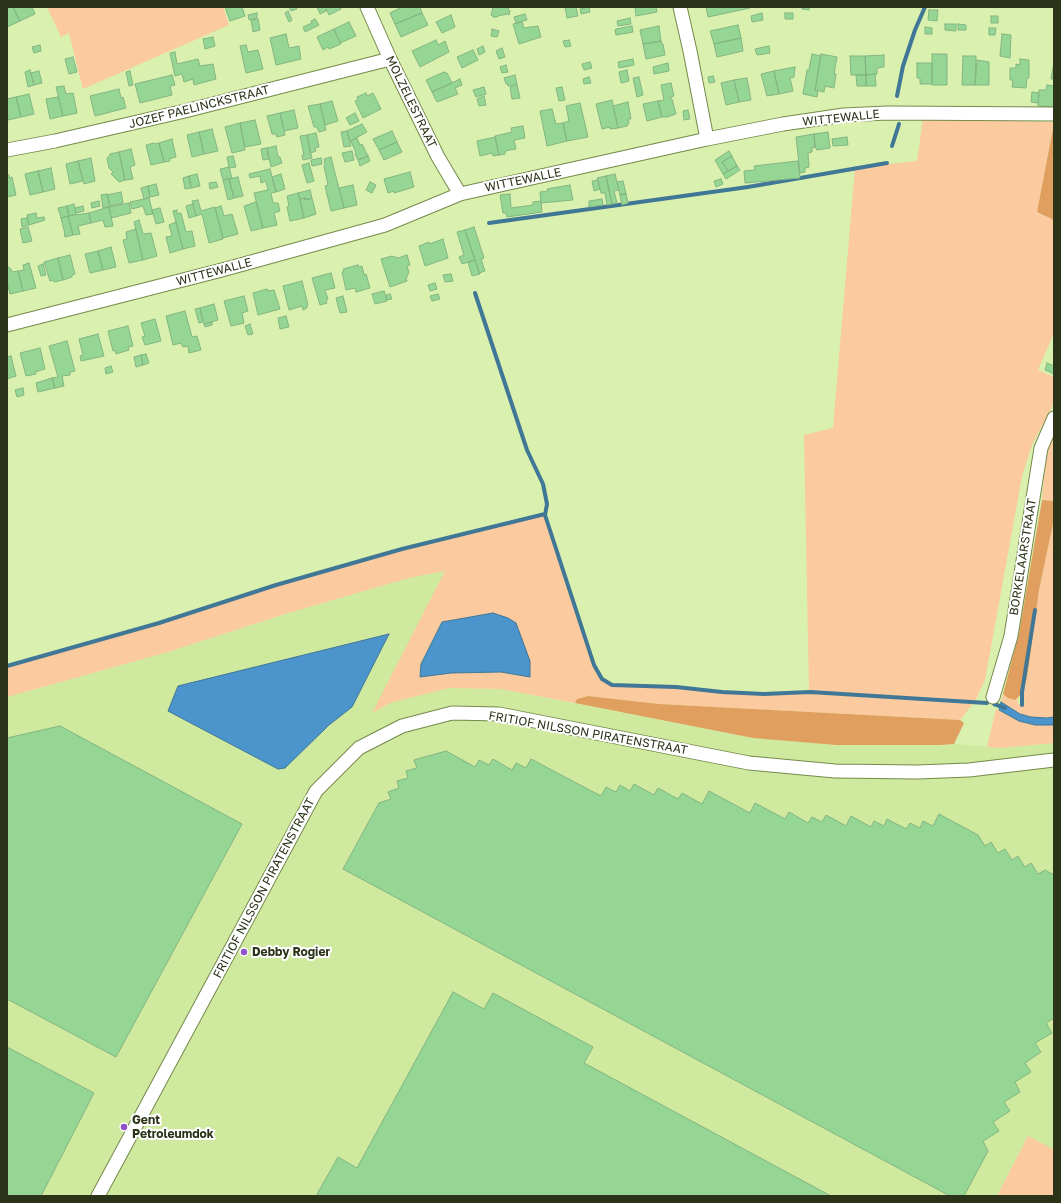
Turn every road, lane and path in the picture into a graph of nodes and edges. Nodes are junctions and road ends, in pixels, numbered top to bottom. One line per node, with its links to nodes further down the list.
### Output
1 (367, 7): 3 (street, MOLZELESTRAAT)
2 (680, 7): 5 (street)
3 (390, 59): 6 (street, JOZEF PAELINCKSTRAAT); 7 (street, MOLZELESTRAAT)
4 (1054, 114): 5 (street, WITTEWALLE)
5 (707, 139): 7 (street, WITTEWALLE)
6 (7, 150)
7 (460, 194): 8 (street, WITTEWALLE)
8 (7, 325)
9 (1054, 418): 10 (street, BORKELAARSTRAAT)
10 (993, 697)
11 (1054, 760): 12 (street, FRITIOF NILSSON PIRATENSTRAAT)
12 (98, 1196)

